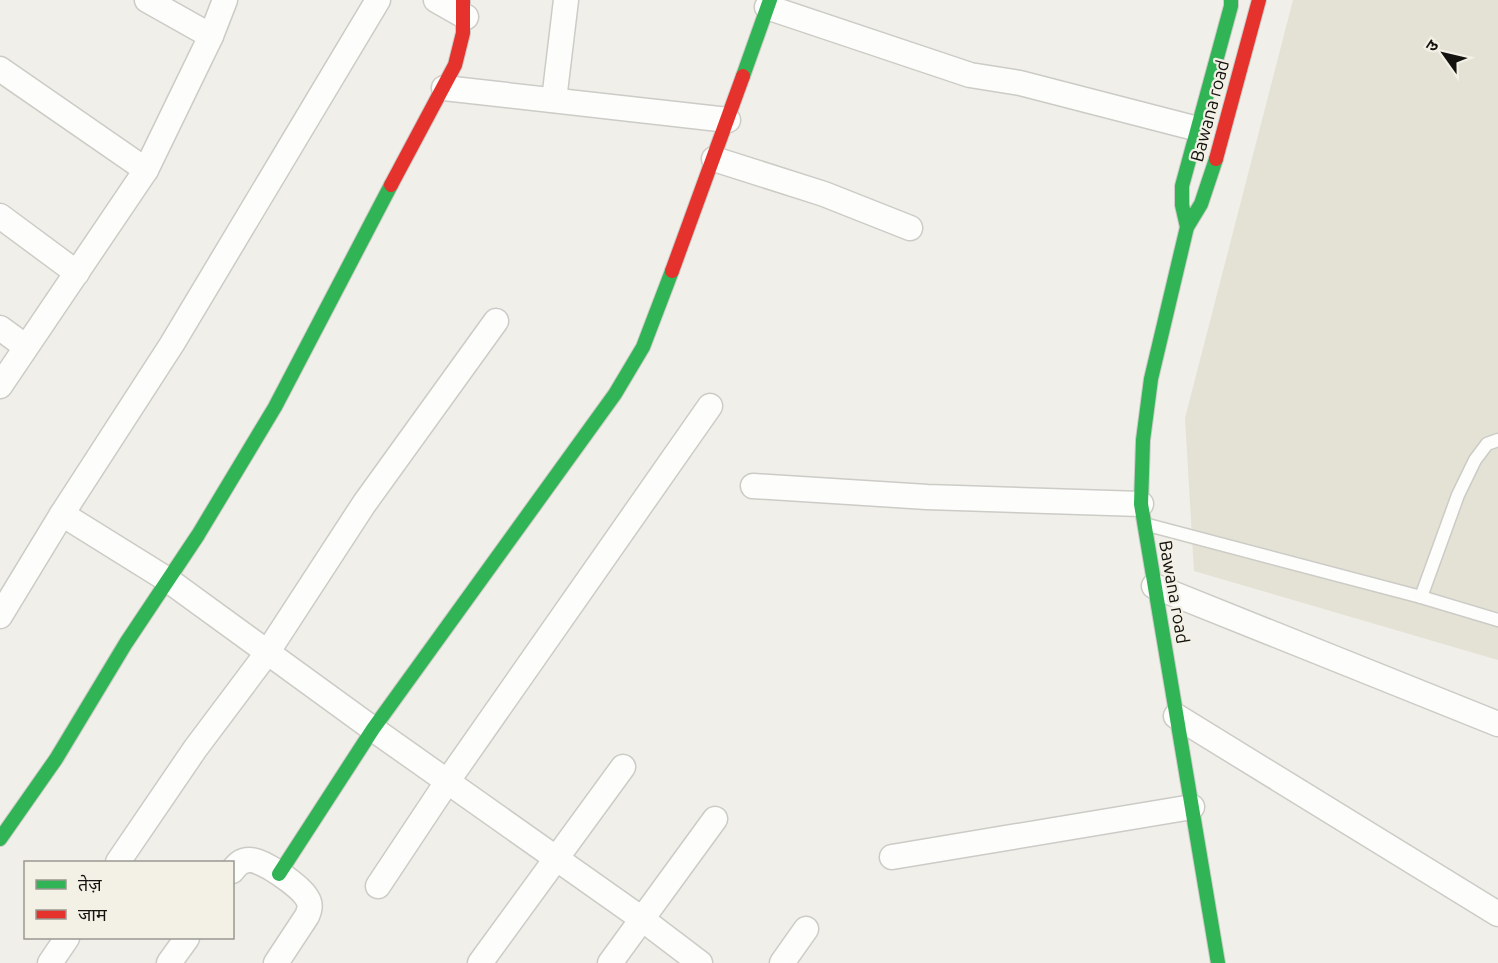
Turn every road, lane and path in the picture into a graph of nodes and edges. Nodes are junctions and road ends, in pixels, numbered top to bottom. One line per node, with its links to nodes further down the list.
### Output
1 (147, 0): 10 (street)
2 (225, 0): 10 (street)
3 (378, 0): 29 (street)
4 (436, 0): 9 (street)
5 (566, 0): 13 (street)
6 (1259, 0): 19 (street, Bawana road)
7 (1225, 2): 15 (street, Bawana road)
8 (768, 3): 14 (street); 15 (street)
9 (464, 8): 12 (street)
10 (211, 36): 17 (street)
11 (0, 69): 17 (street)
12 (444, 88): 13 (street); 31 (street)
13 (554, 100): 14 (street)
14 (728, 120): 16 (street)
15 (1198, 129): 19 (street, Bawana road)
16 (714, 159): 20 (street); 39 (street)
17 (146, 170): 21 (street)
18 (0, 216): 21 (street)
19 (1187, 227): 30 (street, Bawana road)
20 (910, 228)
21 (77, 273): 24 (street)
22 (496, 321): 36 (street)
23 (0, 328): 24 (street)
24 (26, 348): 25 (street)
25 (0, 386)
26 (710, 406): 41 (street)
27 (1498, 440): 33 (lane)
28 (753, 486): 30 (street)
29 (62, 514): 31 (street); 34 (street)
30 (1142, 514): 32 (street, Bawana road); 33 (lane)
31 (168, 580): 36 (street); 44 (street)
32 (1154, 586): 37 (street, Bawana road); 38 (street)
33 (1421, 597): 35 (lane)
34 (0, 616)
35 (1498, 620)
36 (267, 652): 39 (street); 47 (street)
37 (1176, 716): 42 (street, Bawana road); 51 (street)
38 (1498, 724)
39 (373, 729): 41 (street); 49 (street)
40 (622, 767): 46 (street)
41 (447, 782): 46 (street); 50 (street)
42 (1192, 807): 45 (street); 63 (street, Bawana road)
43 (715, 819): 52 (street)
44 (0, 839)
45 (892, 857)
46 (555, 859): 52 (street); 59 (street)
47 (119, 861)
48 (234, 869): 49 (street)
49 (279, 874): 58 (street)
50 (378, 886)
51 (1498, 914)
52 (642, 919): 60 (street); 61 (street)
53 (806, 929): 62 (street)
54 (66, 939): 56 (street)
55 (186, 939): 57 (street)
56 (50, 963)
57 (169, 963)
58 (276, 963)
59 (480, 963)
60 (610, 963)
61 (700, 963)
62 (782, 963)
63 (1218, 963)

